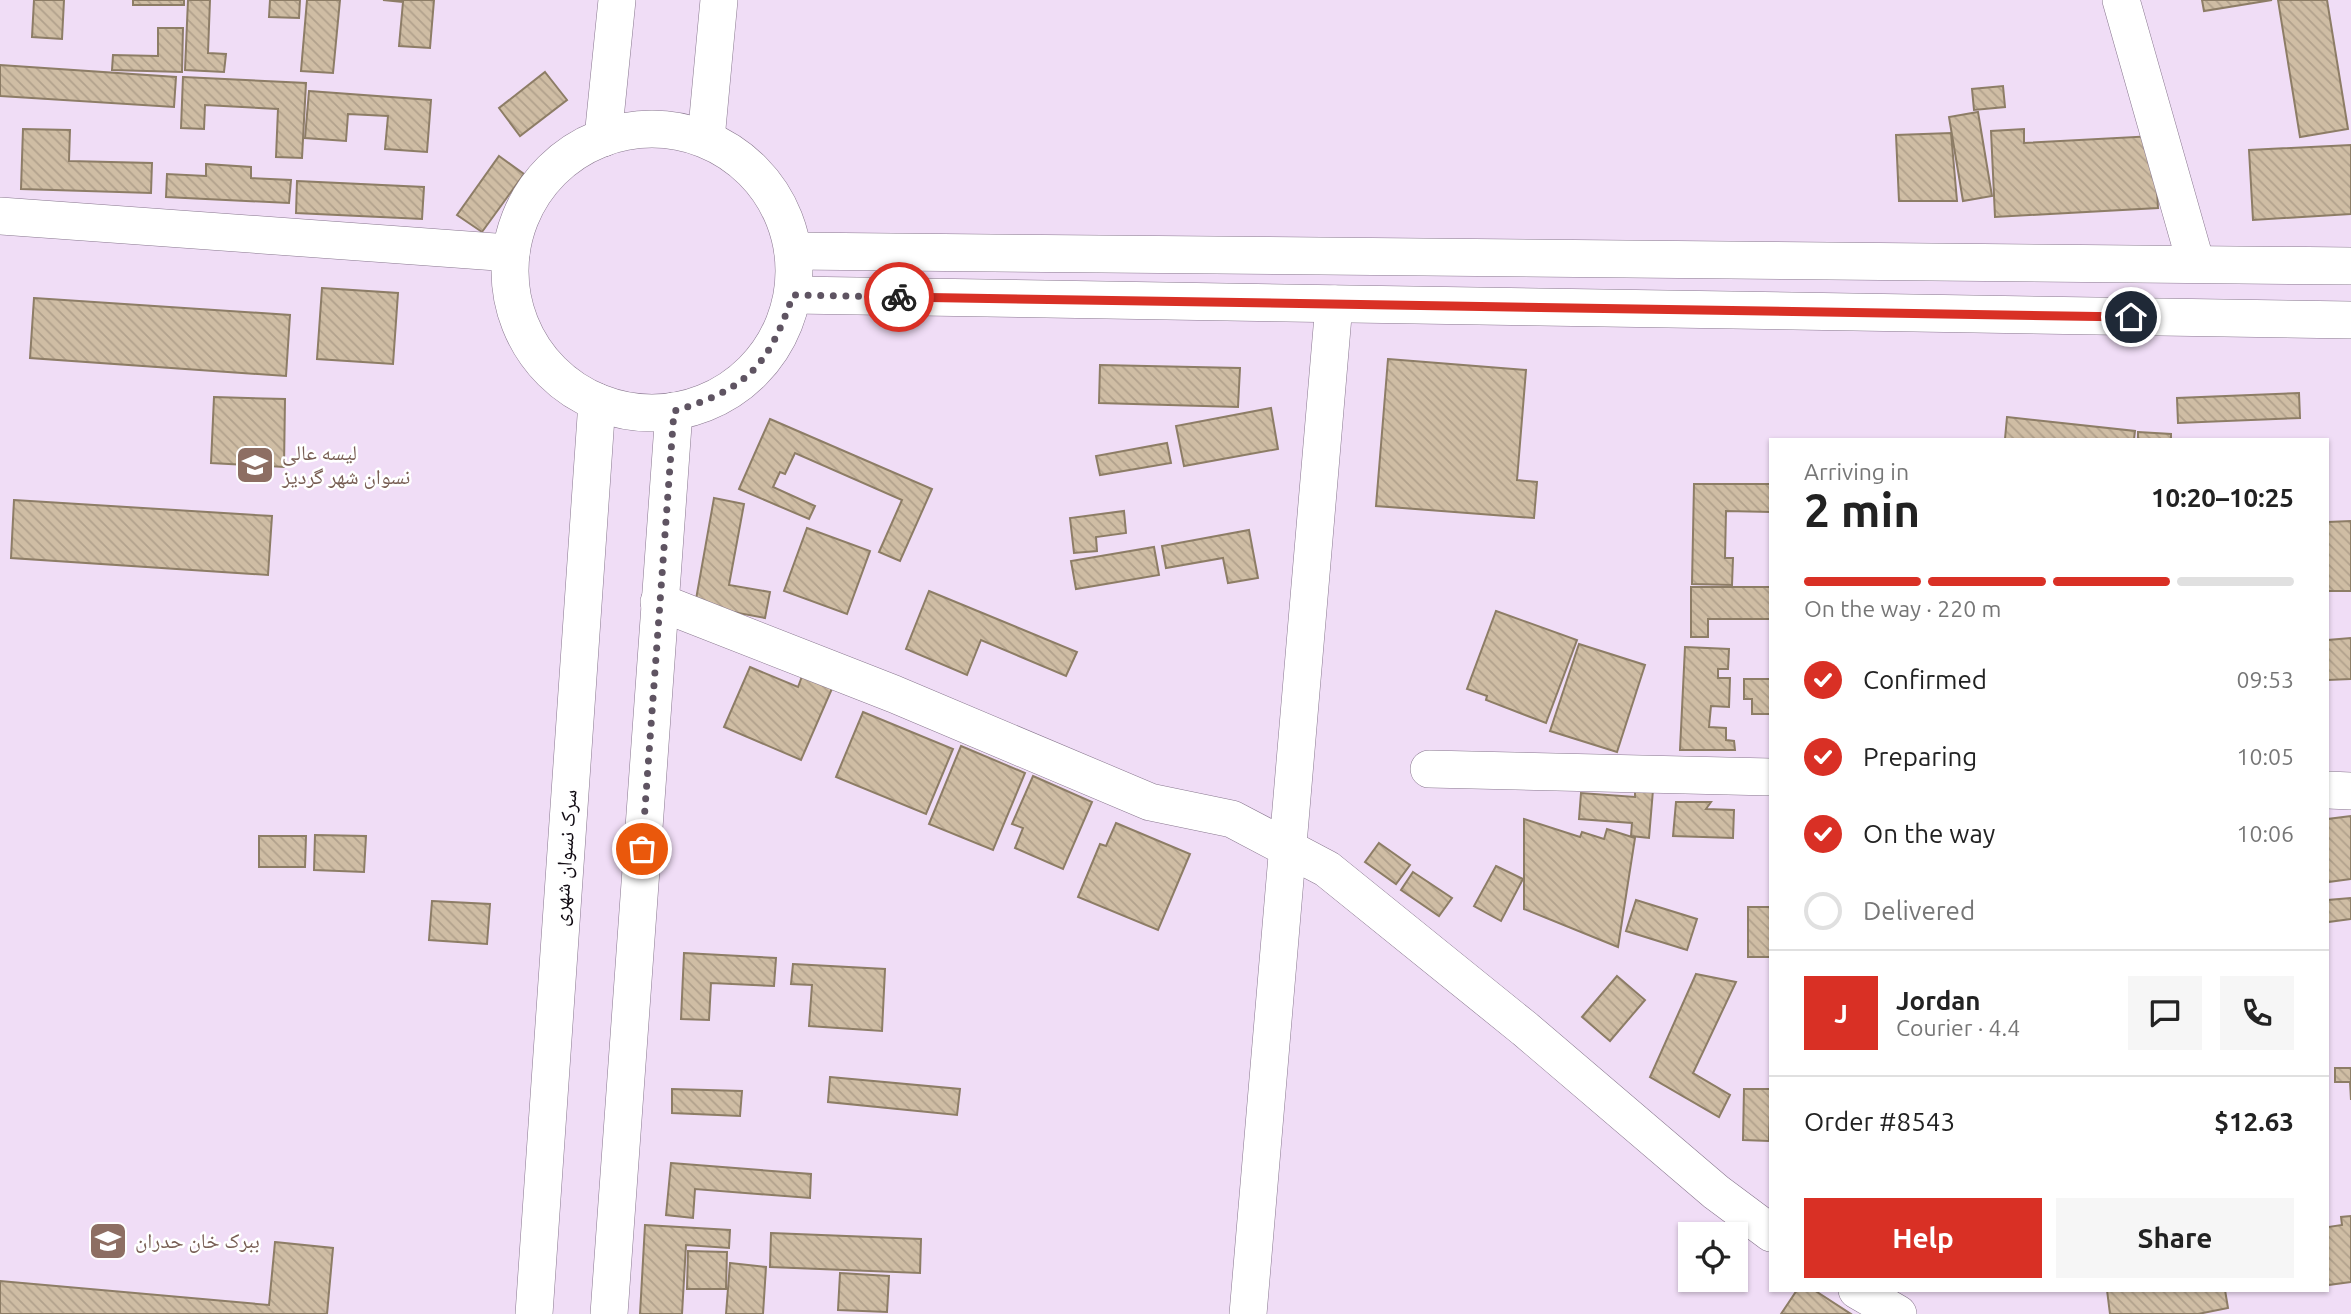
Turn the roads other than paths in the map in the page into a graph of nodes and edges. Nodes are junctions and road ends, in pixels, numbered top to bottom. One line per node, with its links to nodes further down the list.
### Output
1 (617, 0): 4 (street)
2 (719, 0): 5 (street)
3 (2121, 0): 9 (street)
4 (603, 138): 5 (street); 8 (street)
5 (706, 139): 7 (street)
6 (0, 216): 8 (street)
7 (793, 251): 9 (street); 11 (street)
8 (511, 253): 14 (street)
9 (2196, 264): 10 (street)
10 (2351, 265)
11 (793, 295): 12 (street); 15 (street)
12 (1334, 304): 13 (street); 21 (street)
13 (2351, 320)
14 (597, 402): 15 (street); 24 (street, سرک نسوان شهری)
15 (674, 411): 16 (street)
16 (659, 602): 21 (street); 25 (street)
17 (1429, 769): 18 (street)
18 (1769, 777)
19 (2329, 790): 20 (street)
20 (2351, 791)
21 (1287, 848): 22 (street); 26 (street)
22 (1769, 1232)
23 (1860, 1292): 27 (street)
24 (534, 1314)
25 (609, 1314)
26 (1248, 1314)
27 (1898, 1314)

